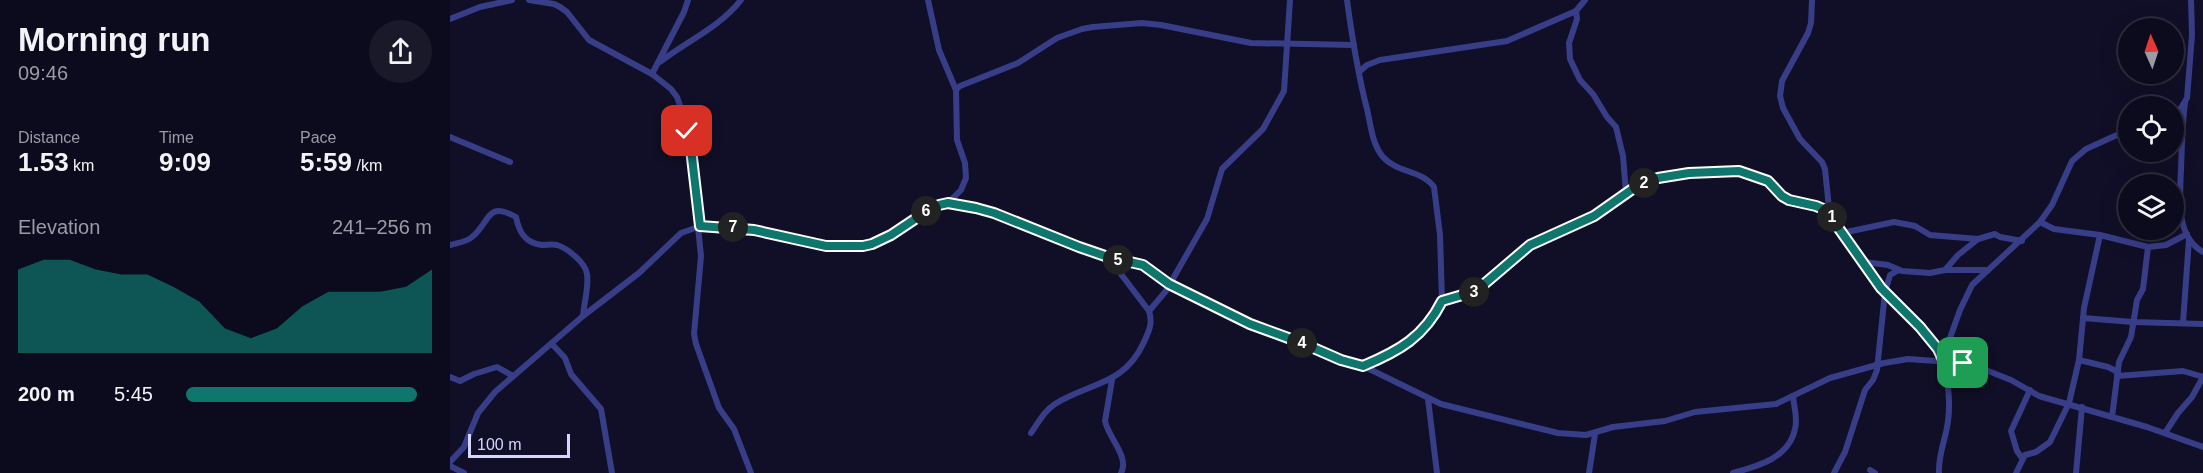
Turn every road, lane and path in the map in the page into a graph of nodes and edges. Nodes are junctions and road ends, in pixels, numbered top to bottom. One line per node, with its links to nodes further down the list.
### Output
1 (512, 0): 12 (street)
2 (529, 0): 17 (street)
3 (688, 0): 15 (street)
4 (741, 0): 15 (street)
5 (928, 0): 18 (street)
6 (1290, 0): 13 (street)
7 (1347, 0): 14 (street)
8 (1585, 0): 11 (street)
9 (1812, 0): 25 (street)
10 (2192, 0): 19 (street)
11 (1576, 11): 16 (street); 23 (street)
12 (450, 19)
13 (1288, 45): 14 (street); 18 (street); 41 (street)
14 (1354, 45): 16 (street)
15 (660, 62): 17 (street)
16 (1359, 72): 43 (street)
17 (652, 74): 27 (street)
18 (956, 90): 24 (street)
19 (2185, 103): 30 (street)
20 (2118, 135): 26 (street)
21 (450, 137): 22 (street)
22 (510, 162)
23 (1626, 193): 25 (street); 43 (street)
24 (948, 203): 27 (street); 36 (street)
25 (1830, 212): 28 (street)
26 (2040, 222): 29 (street); 32 (street)
27 (699, 226): 45 (street); 74 (street)
28 (1842, 233): 31 (street); 37 (street)
29 (2100, 235): 34 (street); 46 (street)
30 (2188, 236): 34 (street); 35 (street); 48 (street)
31 (1978, 239): 32 (street); 39 (street)
32 (2022, 241): 40 (street)
33 (450, 245): 45 (street)
34 (2148, 247): 47 (street)
35 (2203, 252)
36 (1108, 257): 41 (street); 44 (street)
37 (1864, 262): 38 (street); 42 (street)
38 (1899, 270): 39 (street); 42 (street)
39 (1945, 270): 40 (street)
40 (1989, 270): 51 (street)
41 (1169, 284): 44 (street); 54 (street)
42 (1885, 292): 51 (street); 53 (street)
43 (1442, 301): 54 (street)
44 (1149, 311): 59 (street)
45 (583, 316): 50 (street)
46 (2083, 318): 47 (street); 52 (street)
47 (2133, 322): 48 (street); 55 (street)
48 (2183, 323): 49 (street)
49 (2203, 324)
50 (552, 344): 56 (street); 73 (street)
51 (1944, 360): 53 (street); 60 (street); 80 (street)
52 (2079, 360): 55 (street); 63 (street)
53 (1878, 365): 61 (street); 79 (street)
54 (1363, 366): 62 (street)
55 (2118, 374): 58 (street); 65 (street)
56 (513, 376): 57 (street); 71 (street)
57 (450, 377)
58 (2203, 377): 67 (street)
59 (1112, 380): 66 (street); 75 (street)
60 (2030, 390): 63 (street); 70 (street)
61 (1793, 396): 68 (street); 78 (street)
62 (1428, 399): 68 (street); 76 (street)
63 (2069, 403): 64 (street); 70 (street)
64 (2082, 407): 65 (street); 82 (street)
65 (2112, 417): 67 (street)
66 (1031, 433)
67 (2165, 433): 69 (street)
68 (1595, 434): 77 (street)
69 (2203, 447)
70 (2022, 458): 81 (street)
71 (450, 464): 72 (street)
72 (464, 473)
73 (612, 473)
74 (752, 473)
75 (1121, 473)
76 (1437, 473)
77 (1589, 473)
78 (1733, 473)
79 (1834, 473)
80 (1939, 473)
81 (2016, 473)
82 (2076, 473)

